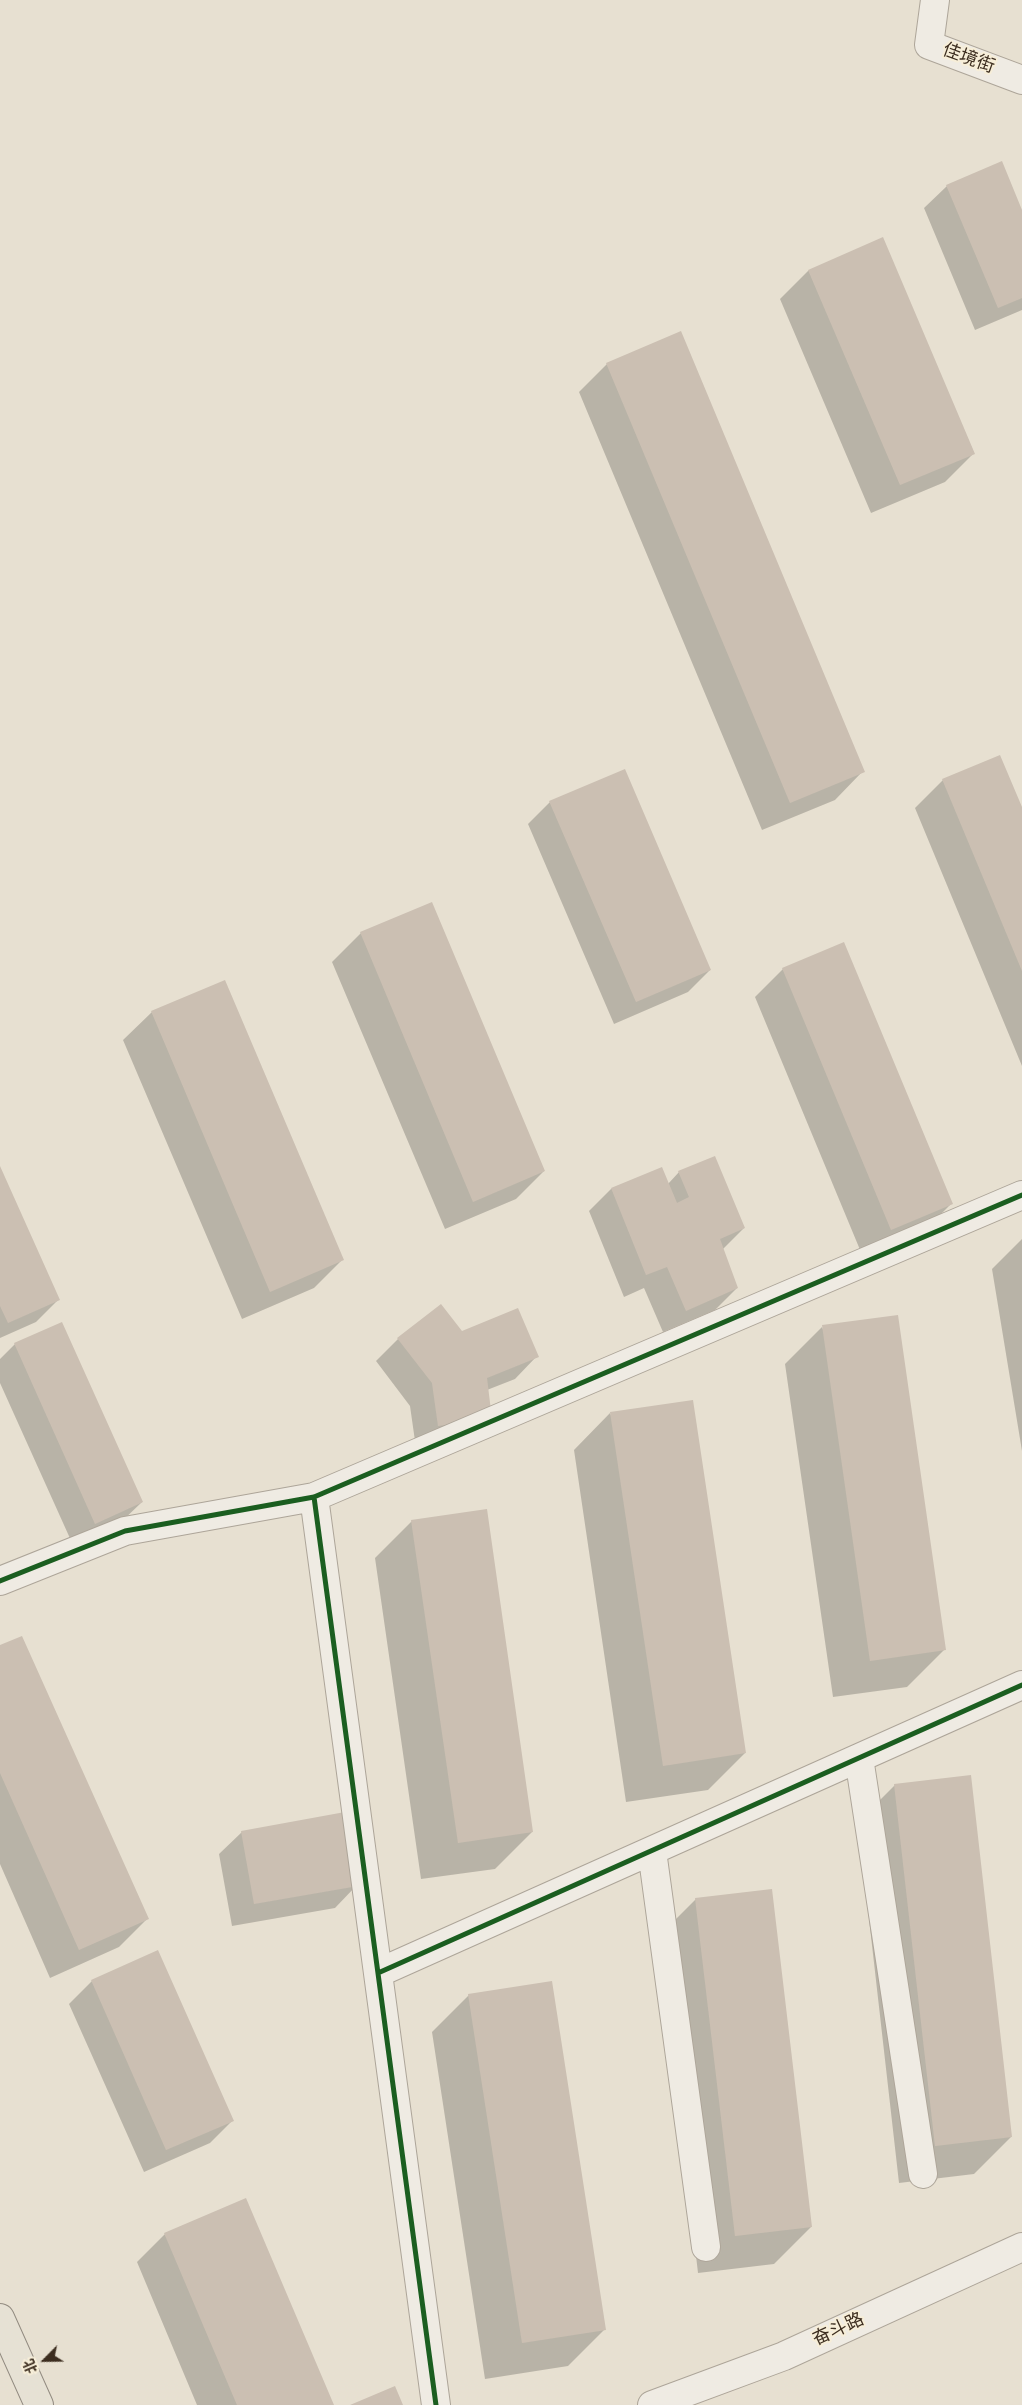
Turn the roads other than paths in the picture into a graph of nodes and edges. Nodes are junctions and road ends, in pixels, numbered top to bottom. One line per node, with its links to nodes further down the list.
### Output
1 (935, 0): 2 (street, 佳境街)
2 (1022, 80)
3 (1022, 1195): 4 (street)
4 (314, 1497): 5 (street); 9 (street)
5 (0, 1581)
6 (1022, 1685): 7 (street)
7 (859, 1758): 8 (street); 10 (street)
8 (652, 1850): 9 (street); 11 (street)
9 (378, 1973): 15 (street)
10 (923, 2174)
11 (706, 2247)
12 (1022, 2247): 16 (street, 奋斗路)
13 (0, 2318): 14 (main road)
14 (39, 2405)
15 (436, 2405)
16 (652, 2405)

